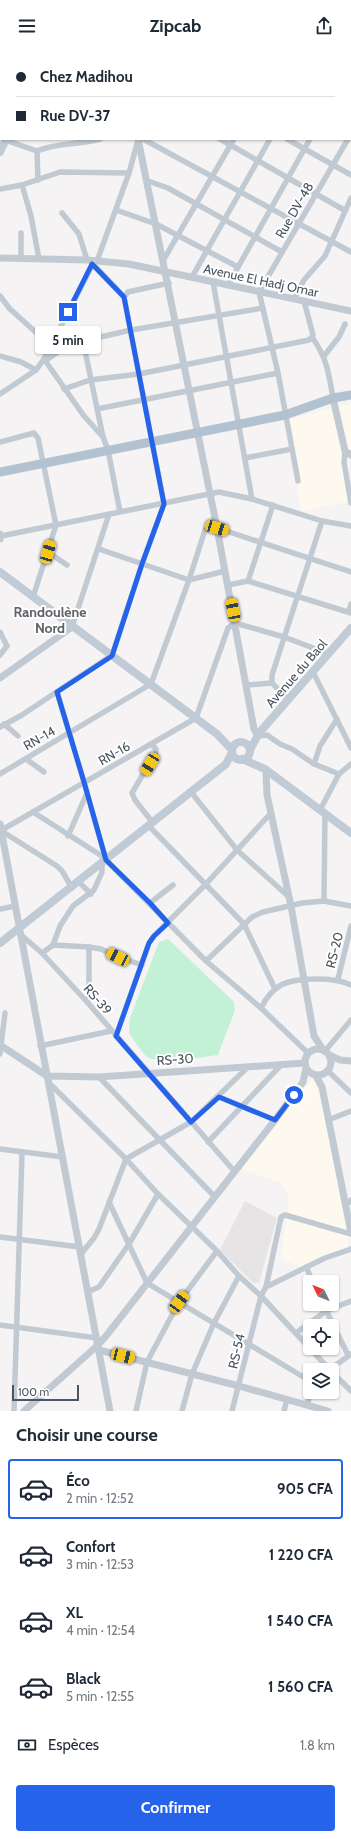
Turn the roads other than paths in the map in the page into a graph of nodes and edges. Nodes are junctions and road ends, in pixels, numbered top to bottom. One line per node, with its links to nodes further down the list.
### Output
1 (90, 140): 12 (street)
2 (138, 140): 15 (street)
3 (138, 140): 20 (street)
4 (145, 140): 17 (street)
5 (269, 140): 13 (street)
6 (289, 140): 11 (street)
7 (310, 140): 11 (street)
8 (349, 140): 14 (street, Rue DV-48)
9 (232, 142): 13 (street); 17 (street)
10 (3, 144): 12 (street)
11 (305, 149): 14 (street); 18 (street)
12 (37, 151): 19 (street)
13 (258, 160): 18 (street); 23 (street)
14 (333, 165): 16 (street); 24 (street, Rue DV-48)
15 (129, 173): 19 (street); 28 (street)
16 (351, 175)
17 (212, 177): 23 (street); 26 (street)
18 (289, 177): 24 (street); 27 (street)
19 (38, 180): 21 (street)
20 (148, 181): 26 (street); 32 (street)
21 (22, 185): 22 (street); 43 (street)
22 (0, 189)
23 (240, 192): 27 (street); 31 (street)
24 (316, 194): 29 (street); 33 (street, Rue DV-48)
25 (351, 198): 29 (street)
26 (197, 204): 31 (street); 35 (street)
27 (271, 209): 33 (street); 36 (street)
28 (116, 210): 32 (street); 45 (street)
29 (344, 210): 37 (street)
30 (62, 213): 45 (street)
31 (224, 220): 36 (street); 38 (street)
32 (156, 224): 35 (street); 44 (street)
33 (299, 224): 37 (street); 39 (street, Rue DV-48)
34 (21, 233): 42 (street)
35 (178, 235): 38 (street); 44 (street)
36 (255, 237): 39 (street); 46 (street)
37 (332, 242): 40 (street); 55 (street)
38 (207, 251): 46 (street); 48 (street)
39 (282, 252): 52 (street, Rue DV-48)
40 (351, 252)
41 (0, 258): 42 (street)
42 (21, 259): 43 (street)
43 (39, 259): 45 (street)
44 (164, 259): 47 (street)
45 (93, 261): 47 (street, Avenue El Hadj Omar); 54 (street); 65 (street)
46 (238, 267): 51 (street)
47 (166, 272): 48 (street, Avenue El Hadj Omar); 50 (street)
48 (192, 277): 49 (street, Avenue El Hadj Omar)
49 (213, 282): 51 (street, Avenue El Hadj Omar); 59 (street)
50 (169, 283): 54 (street); 60 (street)
51 (228, 285): 52 (street, Avenue El Hadj Omar)
52 (259, 292): 55 (street, Avenue El Hadj Omar); 57 (street)
53 (0, 296): 65 (street)
54 (124, 297): 62 (street)
55 (294, 299): 56 (street, Avenue El Hadj Omar)
56 (304, 301): 58 (street, Avenue El Hadj Omar); 63 (street)
57 (263, 308): 59 (street); 66 (street)
58 (351, 311)
59 (220, 315): 60 (street); 68 (street)
60 (176, 323): 62 (street); 71 (street)
61 (345, 324): 69 (street)
62 (131, 330): 64 (street); 74 (street)
63 (312, 337): 66 (street); 69 (street)
64 (83, 341): 70 (street); 75 (street)
65 (51, 346): 70 (street)
66 (272, 348): 68 (street); 73 (street)
67 (0, 356): 72 (street)
68 (227, 356): 71 (street); 76 (street)
69 (324, 356): 81 (street)
70 (45, 360): 72 (street); 77 (street)
71 (183, 364): 74 (street); 78 (street)
72 (36, 370): 79 (street)
73 (278, 373): 76 (street); 84 (street)
74 (139, 374): 75 (street); 82 (street)
75 (90, 380): 77 (street); 83 (street)
76 (231, 381): 78 (street); 85 (street)
77 (64, 389): 87 (street)
78 (188, 390): 82 (street); 86 (street)
79 (0, 394)
80 (351, 395): 81 (main road)
81 (333, 398): 84 (main road); 92 (street)
82 (144, 399): 83 (street); 89 (street)
83 (97, 409): 87 (street)
84 (285, 415): 85 (main road); 90 (street)
85 (240, 425): 86 (main road); 93 (street)
86 (198, 433): 89 (main road); 97 (street)
87 (103, 437): 91 (street)
88 (0, 442): 94 (street)
89 (152, 442): 91 (main road); 100 (street)
90 (292, 448): 93 (street); 96 (street)
91 (108, 450): 94 (main road); 102 (street)
92 (348, 453): 99 (street)
93 (245, 458): 98 (street)
94 (43, 464): 95 (main road); 105 (street)
95 (0, 472)
96 (298, 481)
97 (210, 494): 98 (street); 100 (street); 107 (street)
98 (252, 498): 101 (street)
99 (351, 503)
100 (164, 504): 102 (street); 113 (street)
101 (273, 505): 104 (street); 109 (street)
102 (120, 512): 103 (street)
103 (109, 514): 105 (street); 110 (street)
104 (322, 521): 106 (street); 112 (street)
105 (56, 525): 108 (street); 111 (street)
106 (351, 526)
107 (217, 528): 109 (street); 115 (street); 118 (street)
108 (0, 536)
109 (260, 542): 112 (street); 119 (street)
110 (99, 549): 113 (street); 126 (street)
111 (48, 552): 114 (street); 122 (street)
112 (310, 558): 117 (street); 121 (street)
113 (142, 564): 118 (street); 132 (street)
114 (67, 565)
115 (225, 571): 118 (street); 120 (street)
116 (0, 572): 122 (main road)
117 (351, 572)
118 (189, 580): 136 (street)
119 (248, 581): 120 (street); 121 (street)
120 (228, 584): 125 (street)
121 (297, 596): 124 (street); 129 (street)
122 (33, 597): 126 (main road)
123 (351, 604): 124 (street)
124 (350, 612)
125 (235, 623): 129 (street); 137 (street); 140 (street)
126 (72, 627): 132 (main road); 134 (street)
127 (350, 630): 130 (main road, Avenue du Baol)
128 (0, 632): 131 (street)
129 (284, 637): 130 (street); 135 (street)
130 (329, 654): 133 (main road, Avenue du Baol)
131 (0, 655)
132 (112, 656): 136 (main road); 138 (street)
133 (313, 672): 139 (main road, Avenue du Baol); 141 (street)
134 (0, 678)
135 (272, 682): 137 (street); 139 (street)
136 (151, 684): 140 (main road); 143 (street, RN-14)
137 (247, 685): 145 (street)
138 (57, 692): 142 (street); 143 (street)
139 (289, 700): 145 (main road, Avenue du Baol)
140 (196, 718): 144 (main road); 148 (street, RN-16)
141 (337, 719): 149 (street); 155 (street)
142 (2, 726): 146 (street)
143 (70, 734): 152 (street, RN-14); 161 (street)
144 (217, 734): 147 (main road); 150 (main road)
145 (258, 734): 147 (main road); 151 (main road); 155 (street)
146 (18, 736)
147 (241, 742): 150 (main road); 151 (main road)
148 (151, 744): 161 (street, RN-16); 167 (street)
149 (350, 744)
150 (232, 751): 153 (main road); 154 (main road)
151 (250, 751): 153 (main road); 157 (main road)
152 (26, 759): 158 (street); 159 (street, RN-14)
153 (241, 759): 154 (main road); 157 (main road)
154 (226, 764): 162 (main road)
155 (314, 764): 160 (street)
156 (351, 764): 160 (street)
157 (265, 770): 165 (street); 166 (main road)
158 (44, 772)
159 (0, 774)
160 (339, 774): 166 (street)
161 (84, 782): 163 (street); 164 (street, RN-16)
162 (191, 792): 167 (main road); 171 (street)
163 (87, 793): 170 (street); 172 (street)
164 (33, 812): 168 (street, RN-16); 170 (street)
165 (271, 812): 171 (street); 178 (street)
166 (323, 812): 169 (main road); 179 (street)
167 (151, 825): 172 (main road); 175 (street)
168 (0, 829): 176 (street); 181 (street)
169 (351, 833)
170 (68, 836): 172 (street)
171 (237, 850): 175 (street); 178 (street)
172 (104, 860): 173 (main road); 177 (street); 180 (street)
173 (79, 882): 176 (main road); 177 (street)
174 (173, 885): 180 (street)
175 (206, 885): 185 (street); 186 (street)
176 (72, 888): 188 (main road)
177 (91, 894): 190 (street)
178 (289, 897): 182 (street)
179 (324, 901): 182 (street); 183 (street)
180 (150, 903): 185 (street)
181 (15, 906): 184 (street); 188 (street)
182 (291, 906): 186 (street); 196 (street)
183 (351, 906)
184 (0, 909)
185 (168, 923): 193 (street); 194 (street)
186 (244, 924): 193 (street); 198 (street)
187 (351, 926): 195 (street, RS-20)
188 (20, 931): 189 (main road); 192 (street, RS-39); 207 (street)
189 (0, 943)
190 (53, 945): 191 (street); 192 (street)
191 (89, 947): 194 (street); 199 (street)
192 (42, 953): 199 (street, RS-39)
193 (206, 961): 200 (street)
194 (142, 965): 204 (street)
195 (338, 980): 196 (street); 197 (street)
196 (304, 981): 198 (street); 205 (street)
197 (351, 985)
198 (275, 989): 200 (street)
199 (88, 1003): 203 (street, RS-39)
200 (261, 1008): 209 (street)
201 (5, 1013): 206 (street)
202 (351, 1020): 208 (street)
203 (112, 1031): 204 (street, RS-39); 207 (street)
204 (116, 1036): 216 (street, RS-39)
205 (314, 1036): 208 (street); 209 (street)
206 (1, 1046): 210 (street); 219 (street)
207 (40, 1046): 219 (street)
208 (326, 1052): 209 (street); 211 (street); 215 (street)
209 (308, 1053): 213 (street)
210 (0, 1054)
211 (348, 1061): 215 (street)
212 (282, 1064): 213 (street, RS-30); 214 (street, RS-30); 224 (street)
213 (305, 1065): 217 (street); 220 (street)
214 (248, 1066): 216 (street, RS-30); 223 (street)
215 (328, 1071): 217 (street); 221 (street); 222 (street)
216 (148, 1073): 218 (street, RS-30); 229 (street, RS-39)
217 (315, 1075): 220 (street); 221 (street)
218 (99, 1077): 219 (street, RS-30); 230 (street)
219 (48, 1079): 234 (street); 235 (street)
220 (303, 1082): 227 (street)
221 (322, 1087): 228 (street)
222 (351, 1093)
223 (219, 1097): 224 (street); 229 (street)
224 (242, 1106): 227 (street); 231 (street)
225 (349, 1112): 226 (street); 228 (street)
226 (351, 1118)
227 (275, 1120): 236 (street)
228 (328, 1120): 240 (street)
229 (191, 1122): 230 (street); 231 (street, RS-39)
230 (160, 1140): 235 (street); 238 (street)
231 (208, 1142): 236 (street, RS-39)
232 (0, 1149): 233 (street)
233 (22, 1153): 234 (street); 244 (street)
234 (63, 1157): 247 (street)
235 (126, 1159): 237 (street); 239 (street)
236 (235, 1172): 238 (street)
237 (158, 1194): 241 (street); 245 (street)
238 (215, 1197): 241 (street)
239 (109, 1202): 245 (street); 247 (street)
240 (349, 1202): 242 (street)
241 (192, 1226): 248 (street); 252 (street)
242 (351, 1233): 253 (street, RS-54)
243 (0, 1237): 244 (street)
244 (19, 1240): 247 (street); 262 (street)
245 (129, 1244): 252 (street); 254 (street)
246 (351, 1249): 249 (street)
247 (80, 1250): 254 (street)
248 (217, 1251): 251 (street); 257 (street)
249 (306, 1267): 250 (street); 253 (street)
250 (310, 1275)
251 (239, 1276): 255 (street); 260 (street)
252 (147, 1283): 257 (street); 264 (street)
253 (266, 1287): 255 (street, RS-54)
254 (87, 1292): 264 (street)
255 (261, 1296): 263 (street); 265 (street, RS-54)
256 (351, 1301): 258 (street)
257 (179, 1302): 260 (street); 267 (street)
258 (339, 1306)
259 (326, 1311): 263 (street); 266 (street)
260 (214, 1323): 265 (street); 270 (street)
261 (0, 1326): 262 (street)
262 (17, 1328): 264 (street); 278 (street)
263 (296, 1334): 268 (street)
264 (98, 1344): 267 (street); 279 (street); 280 (street)
265 (249, 1344): 271 (street); 273 (street, RS-54)
266 (349, 1354): 269 (street)
267 (147, 1362): 270 (street); 281 (street)
268 (323, 1363)
269 (338, 1363)
270 (192, 1374): 273 (street); 282 (street)
271 (303, 1377)
272 (339, 1379): 274 (street)
273 (239, 1386): 275 (street); 283 (street, RS-54)
274 (351, 1391)
275 (287, 1399): 277 (street); 284 (street)
276 (309, 1399): 277 (street)
277 (307, 1405): 285 (street)
278 (14, 1411)
279 (24, 1411)
280 (110, 1411)
281 (136, 1411)
282 (182, 1411)
283 (232, 1411)
284 (284, 1411)
285 (328, 1411)

